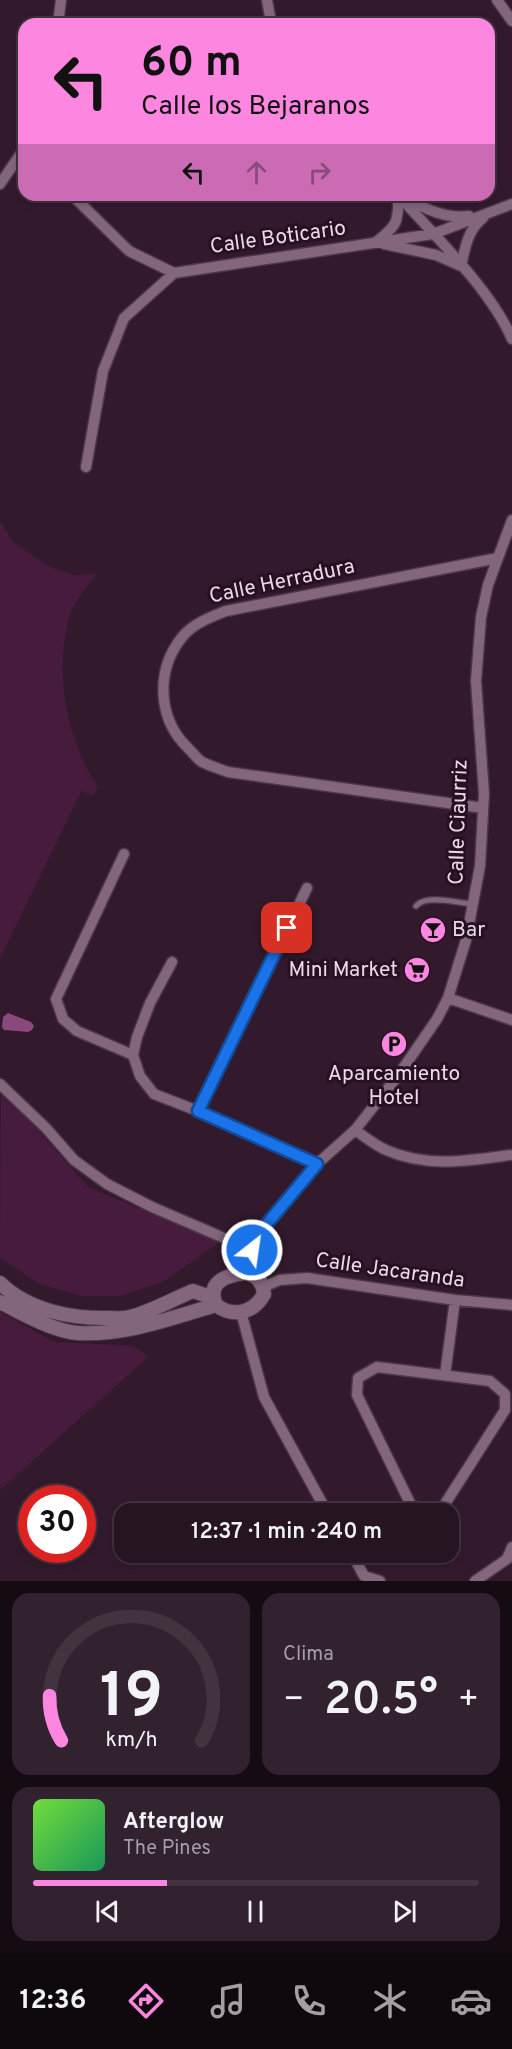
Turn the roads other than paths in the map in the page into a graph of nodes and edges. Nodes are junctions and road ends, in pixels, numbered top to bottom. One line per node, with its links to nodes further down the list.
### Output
1 (61, 0): 4 (street)
2 (267, 0): 5 (street)
3 (497, 0): 6 (street)
4 (59, 18)
5 (270, 18)
6 (512, 21)
7 (18, 158): 8 (street)
8 (0, 184)
9 (78, 201): 18 (street)
10 (398, 201): 16 (street)
11 (403, 201): 15 (street)
12 (410, 201): 14 (street)
13 (512, 204): 14 (street, Calle Boticario)
14 (490, 212): 15 (street, Calle Boticario); 17 (street)
15 (433, 234): 16 (street, Calle Boticario); 17 (street)
16 (375, 243): 17 (street); 18 (street, Calle Boticario)
17 (461, 266): 19 (street)
18 (174, 273): 20 (street)
19 (512, 339)
20 (86, 467)
21 (512, 520): 22 (street, Calle Ciaurriz)
22 (498, 558): 23 (street, Calle Ciaurriz); 23 (street, Calle Herradura)
23 (483, 808): 26 (street, Calle Ciaurriz)
24 (124, 854): 31 (street)
25 (307, 888): 33 (street)
26 (473, 904): 27 (lane); 29 (street, Calle Ciaurriz)
27 (416, 906)
28 (172, 962): 31 (street)
29 (448, 998): 30 (street); 34 (street, Calle Ciaurriz)
30 (512, 1020)
31 (133, 1054): 33 (street)
32 (0, 1084): 37 (street)
33 (198, 1111): 36 (street)
34 (355, 1130): 35 (street); 36 (street, Calle Ciaurriz)
35 (510, 1155)
36 (317, 1164): 37 (street, Calle Ciaurriz)
37 (252, 1250): 38 (street, Calle Ciaurriz)
38 (246, 1273): 40 (street); 43 (street)
39 (0, 1283): 43 (street)
40 (263, 1287): 41 (street, Calle Jacaranda); 45 (street)
41 (455, 1300): 44 (street, Calle Jacaranda); 46 (street)
42 (0, 1302): 43 (street)
43 (214, 1302): 45 (street)
44 (512, 1305)
45 (241, 1312): 47 (street)
46 (445, 1375): 46 (street)
47 (322, 1503)
48 (512, 1547): 51 (street)
49 (357, 1563): 50 (street)
50 (380, 1581)
51 (475, 1581)

